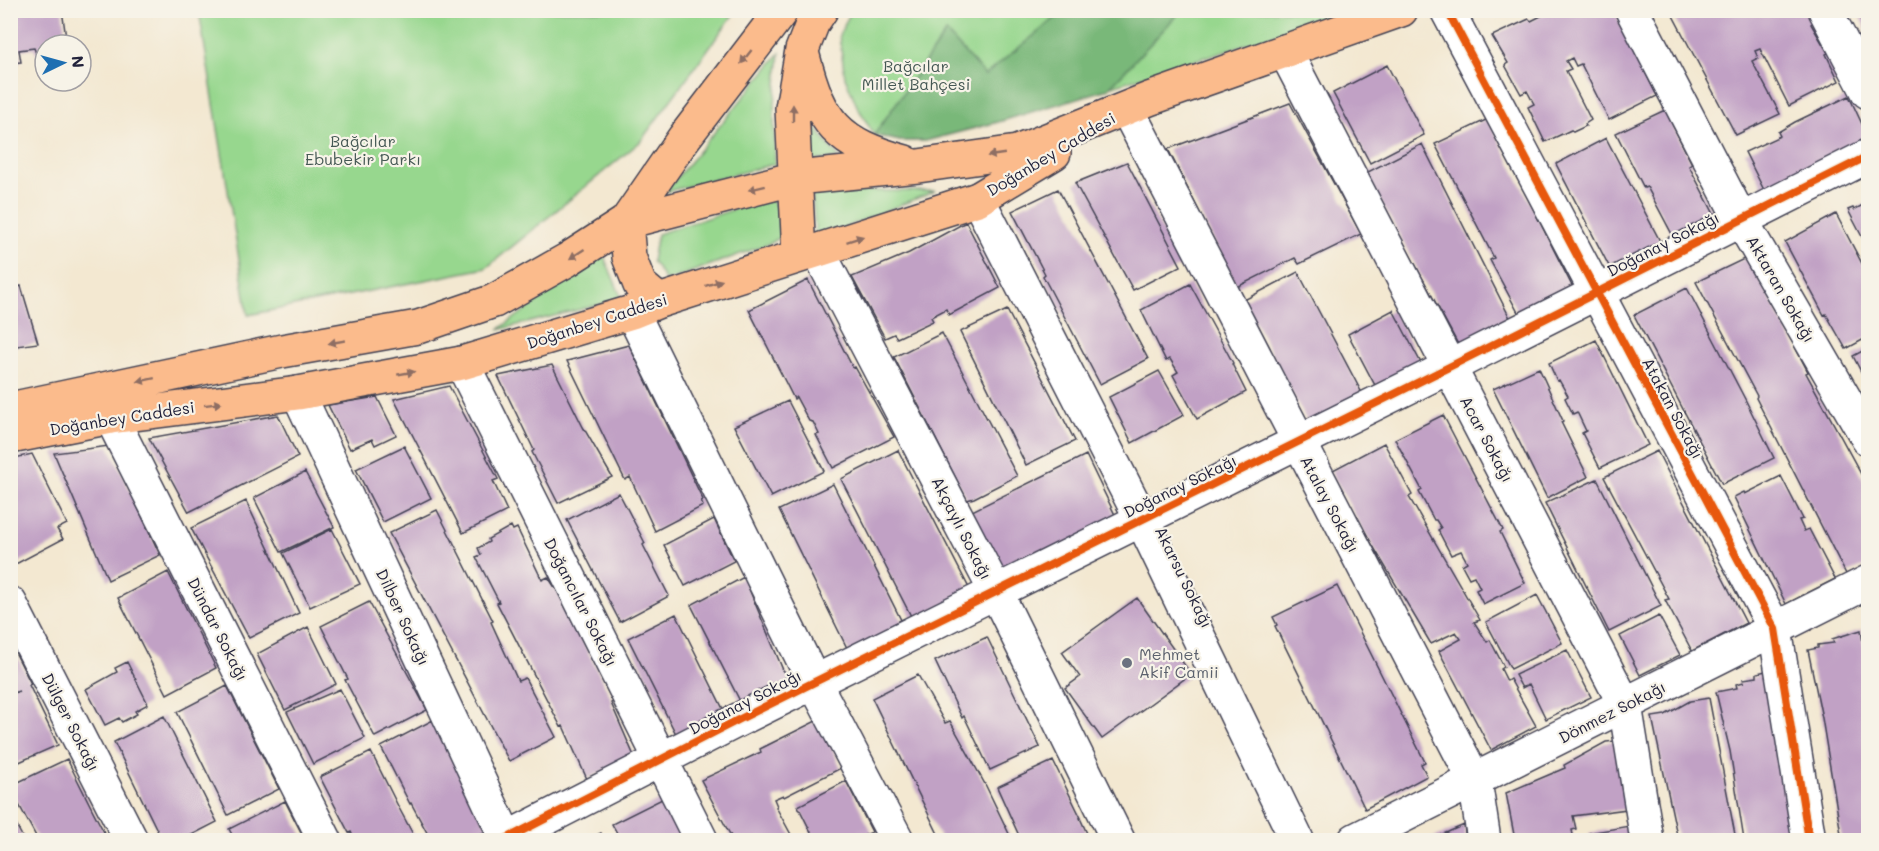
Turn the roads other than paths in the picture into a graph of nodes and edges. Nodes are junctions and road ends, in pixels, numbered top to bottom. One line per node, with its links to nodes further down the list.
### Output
1 (782, 10): 16 (main road, one-way to 16)
2 (821, 10): 7 (main road)
3 (1401, 10): 8 (main road, Doğanbey Caddesi)
4 (1447, 10): 18 (street, Atakan Sokağı)
5 (1632, 10): 15 (street, Aktaran Sokağı)
6 (1825, 10): 9 (street)
7 (802, 50): 12 (main road); 13 (main road, one-way to 7)
8 (1285, 51): 10 (main road, Doğanbey Caddesi); 21 (street, Acar Sokağı)
9 (1869, 93)
10 (1138, 104): 12 (main road, Doğanbey Caddesi, one-way to 12); 14 (main road, Doğanbey Caddesi); 27 (street, Atalay Sokağı)
11 (1869, 156): 15 (street, Doğanay Sokağı)
12 (918, 165): 13 (main road, Doğanbey Caddesi)
13 (796, 178): 16 (main road, Doğanbey Caddesi, one-way to 16); 17 (main road)
14 (978, 199): 17 (main road, Doğanbey Caddesi, one-way to 14); 28 (street, Akarsu Sokağı)
15 (1741, 220): 18 (street, Doğanay Sokağı); 26 (street, Aktaran Sokağı)
16 (626, 222): 19 (main road); 23 (main road, Doğanbey Caddesi, one-way to 23)
17 (808, 253): 19 (main road, Doğanbey Caddesi, one-way to 17); 30 (street, Akçaylı Sokağı)
18 (1596, 293): 21 (street, Doğanay Sokağı); 32 (street, Atakan Sokağı)
19 (645, 307): 20 (main road, Doğanbey Caddesi); 33 (street)
20 (462, 363): 22 (main road, Doğanbey Caddesi, one-way to 20); 35 (street, Doğancılar Sokağı)
21 (1449, 367): 27 (street, Doğanay Sokağı); 34 (street, Acar Sokağı)
22 (298, 393): 24 (main road, Doğanbey Caddesi, one-way to 22); 39 (street, Dilber Sokağı)
23 (10, 409)
24 (111, 417): 25 (main road, Doğanbey Caddesi); 38 (street, Dündar Sokağı)
25 (10, 437)
26 (1869, 438)
27 (1298, 442): 28 (street, Doğanay Sokağı); 36 (street, Atalay Sokağı)
28 (1142, 520): 30 (street, Doğanay Sokağı); 43 (street, Akarsu Sokağı)
29 (1869, 582): 32 (street, Dönmez Sokağı)
30 (996, 592): 33 (street, Doğanay Sokağı); 42 (street, Akçaylı Sokağı)
31 (10, 603): 37 (street, Dülger Sokağı)
32 (1775, 629): 34 (street, Dönmez Sokağı); 47 (street, Atakan Sokağı)
33 (814, 682): 35 (street, Doğanay Sokağı); 41 (street)
34 (1625, 705): 36 (street, Dönmez Sokağı); 46 (street, Acar Sokağı)
35 (660, 760): 39 (street, Doğanay Sokağı); 40 (street, Doğancılar Sokağı)
36 (1475, 781): 44 (street, Dönmez Sokağı); 45 (street, Atalay Sokağı)
37 (131, 840)
38 (325, 840)
39 (506, 840)
40 (701, 840)
41 (897, 840)
42 (1118, 840)
43 (1297, 840)
44 (1355, 840)
45 (1484, 840)
46 (1647, 840)
47 (1809, 840)

